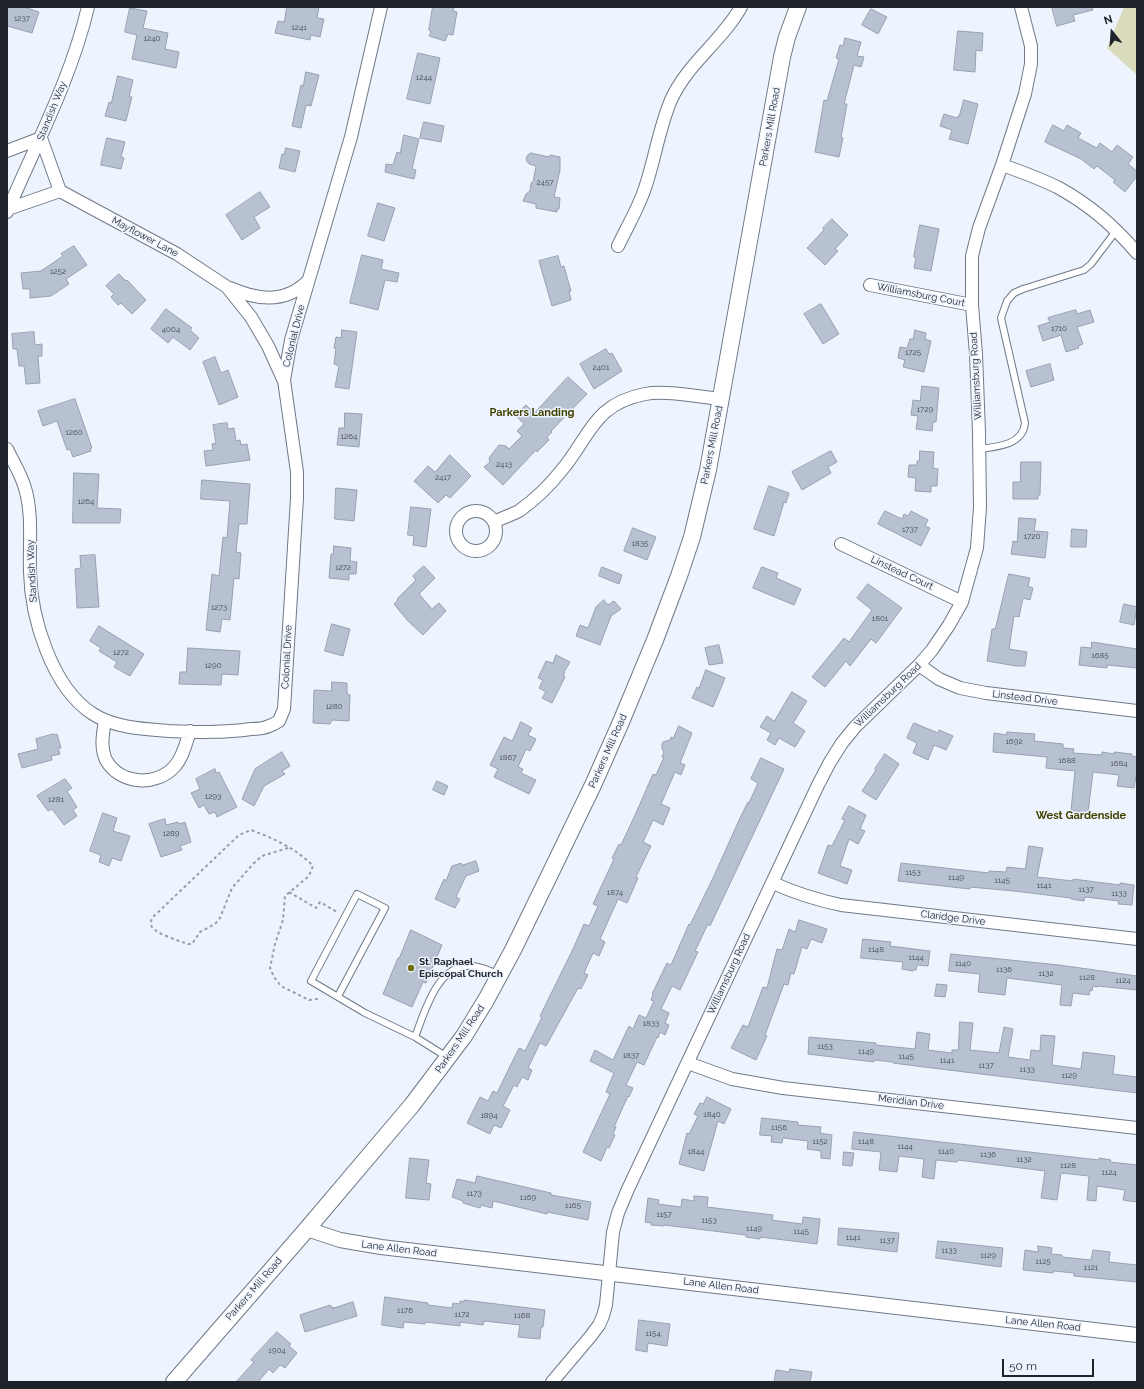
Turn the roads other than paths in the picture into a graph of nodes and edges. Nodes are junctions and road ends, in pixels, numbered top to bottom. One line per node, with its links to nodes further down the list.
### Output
1 (88, 7): 6 (street, Standish Way)
2 (381, 7): 14 (street, Colonial Drive)
3 (741, 7): 12 (street)
4 (798, 7): 19 (main road, Parkers Mill Road)
5 (1021, 7): 8 (street, Williamsburg Road)
6 (41, 138): 7 (street); 9 (street); 10 (street, Standish Way)
7 (7, 151)
8 (1002, 164): 11 (street); 17 (street, Williamsburg Road)
9 (60, 191): 10 (street); 16 (street, Mayflower Lane)
10 (7, 209)
11 (1116, 231): 13 (street); 21 (lane)
12 (618, 246)
13 (1137, 253)
14 (308, 281): 16 (street, Mayflower Lane); 18 (street, Colonial Drive)
15 (870, 285): 17 (street, Williamsburg Court)
16 (227, 287): 18 (street, Mayflower Lane)
17 (972, 305): 21 (street, Williamsburg Road)
18 (284, 380): 28 (street, Colonial Drive)
19 (721, 399): 22 (street); 32 (main road, Parkers Mill Road)
20 (7, 449): 27 (street, Standish Way)
21 (979, 449): 24 (street, Williamsburg Road)
22 (494, 522)
23 (841, 544): 24 (street, Linstead Court)
24 (962, 602): 25 (street, Williamsburg Road)
25 (919, 665): 26 (street, Linstead Drive); 30 (street, Williamsburg Road)
26 (1137, 711)
27 (105, 720): 29 (street, Standish Way); 29 (street)
28 (279, 721): 29 (street, Standish Way)
29 (190, 731)
30 (773, 883): 31 (street, Claridge Drive); 36 (street, Williamsburg Road)
31 (1137, 939)
32 (500, 975): 34 (lane); 35 (main road, Parkers Mill Road)
33 (338, 996): 33 (lane); 34 (lane)
34 (415, 1037): 35 (lane)
35 (448, 1058): 38 (main road, Parkers Mill Road)
36 (688, 1063): 37 (street, Meridian Drive); 39 (street, Williamsburg Road)
37 (1137, 1128)
38 (307, 1229): 39 (street, Lane Allen Road); 41 (main road, Parkers Mill Road)
39 (609, 1274): 40 (street, Lane Allen Road); 42 (street, Williamsburg Road)
40 (1137, 1335)
41 (174, 1382)
42 (552, 1382)

